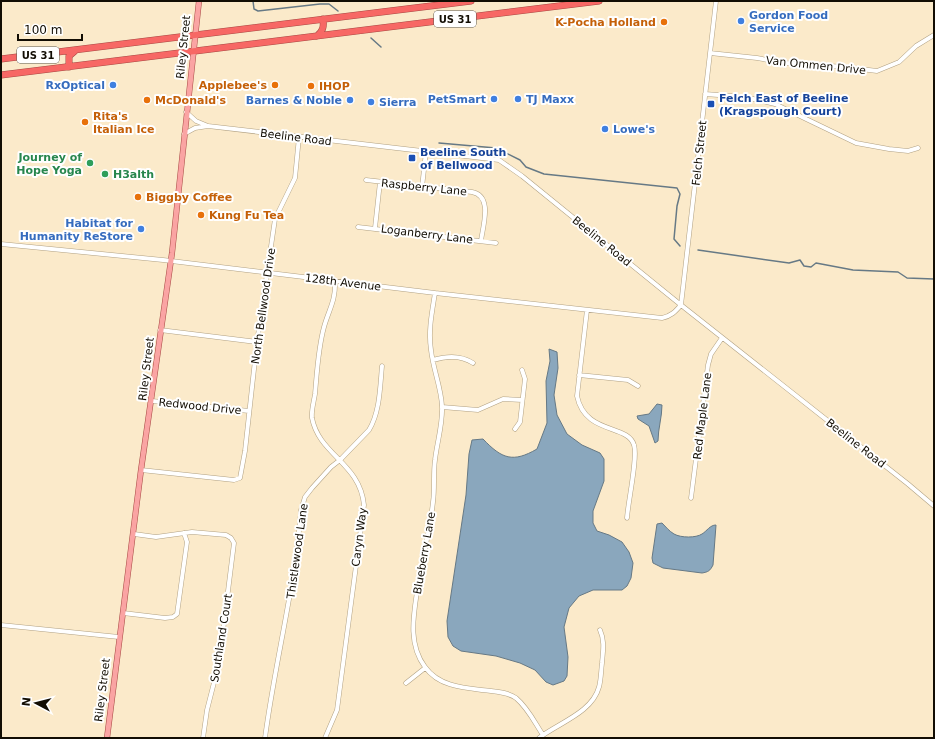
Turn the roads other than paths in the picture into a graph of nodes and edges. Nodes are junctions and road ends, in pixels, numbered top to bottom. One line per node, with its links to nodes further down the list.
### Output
1 (199, 1): 6 (main road, Riley Street)
2 (471, 1): 5 (highway, US 31)
3 (595, 1): 8 (highway, US 31)
4 (716, 1): 11 (street, Felch Street)
5 (324, 19): 6 (highway, US 31); 8 (highway)
6 (195, 35): 9 (highway, US 31); 10 (main road, Riley Street)
7 (934, 35): 11 (street, Van Ommen Drive)
8 (317, 36): 10 (highway, US 31)
9 (76, 50): 12 (highway, US 31); 13 (highway)
10 (193, 51): 13 (highway, US 31); 16 (main road, Riley Street)
11 (710, 54): 15 (street, Felch Street)
12 (1, 59)
13 (69, 67): 14 (highway, US 31)
14 (1, 75)
15 (705, 94): 20 (street); 34 (street, Felch Street)
16 (186, 112): 17 (street, Beeline Road); 18 (main road, Riley Street)
17 (208, 126): 18 (street, Beeline Road); 19 (street, Beeline Road)
18 (184, 134): 30 (main road, Riley Street)
19 (299, 137): 21 (street, Beeline Road); 31 (street, North Bellwood Drive)
20 (918, 148)
21 (426, 152): 24 (street); 34 (street, Beeline Road)
22 (366, 180): 23 (street, Raspberry Lane)
23 (380, 182): 24 (street, Raspberry Lane); 26 (street)
24 (422, 187): 27 (street, Raspberry Lane)
25 (358, 227): 26 (street, Loganberry Lane)
26 (375, 228): 27 (street, Loganberry Lane)
27 (480, 241): 28 (street, Loganberry Lane)
28 (496, 242)
29 (1, 244): 30 (street, 128th Avenue)
30 (171, 261): 31 (street, 128th Avenue); 36 (main road, Riley Street)
31 (267, 272): 32 (street, 128th Avenue); 38 (street, North Bellwood Drive)
32 (334, 280): 33 (street, 128th Avenue); 50 (street, Caryn Way)
33 (435, 293): 35 (street, 128th Avenue); 39 (street, Blueberry Lane)
34 (681, 305): 35 (street, 128th Avenue); 37 (street, Beeline Road)
35 (588, 310): 43 (street)
36 (160, 330): 38 (street); 45 (main road, Riley Street)
37 (722, 338): 52 (street, Red Maple Lane); 53 (street, Beeline Road)
38 (257, 342): 48 (street, North Bellwood Drive)
39 (433, 360): 40 (street); 47 (street, Blueberry Lane)
40 (473, 363)
41 (382, 366): 50 (street, Thistlewood Lane)
42 (522, 370): 46 (street)
43 (579, 375): 44 (street); 54 (street)
44 (638, 386)
45 (152, 400): 48 (street, Redwood Drive); 51 (main road, Riley Street)
46 (522, 400): 47 (street); 49 (street)
47 (442, 407): 61 (street, Blueberry Lane)
48 (249, 411): 51 (street, North Bellwood Drive)
49 (515, 429)
50 (340, 460): 66 (street, Thistlewood Lane); 67 (street, Caryn Way)
51 (142, 470): 56 (main road, Riley Street)
52 (691, 498)
53 (934, 506)
54 (626, 518)
55 (184, 533): 56 (street); 57 (street); 65 (street, Southland Court)
56 (134, 534): 57 (main road, Riley Street)
57 (123, 613): 60 (main road, Riley Street)
58 (1, 625): 60 (street)
59 (600, 630): 63 (street)
60 (119, 637): 64 (main road, Riley Street)
61 (425, 668): 62 (street); 63 (street, Blueberry Lane)
62 (406, 683)
63 (541, 736)
64 (106, 738)
65 (203, 738)
66 (265, 738)
67 (325, 738)

